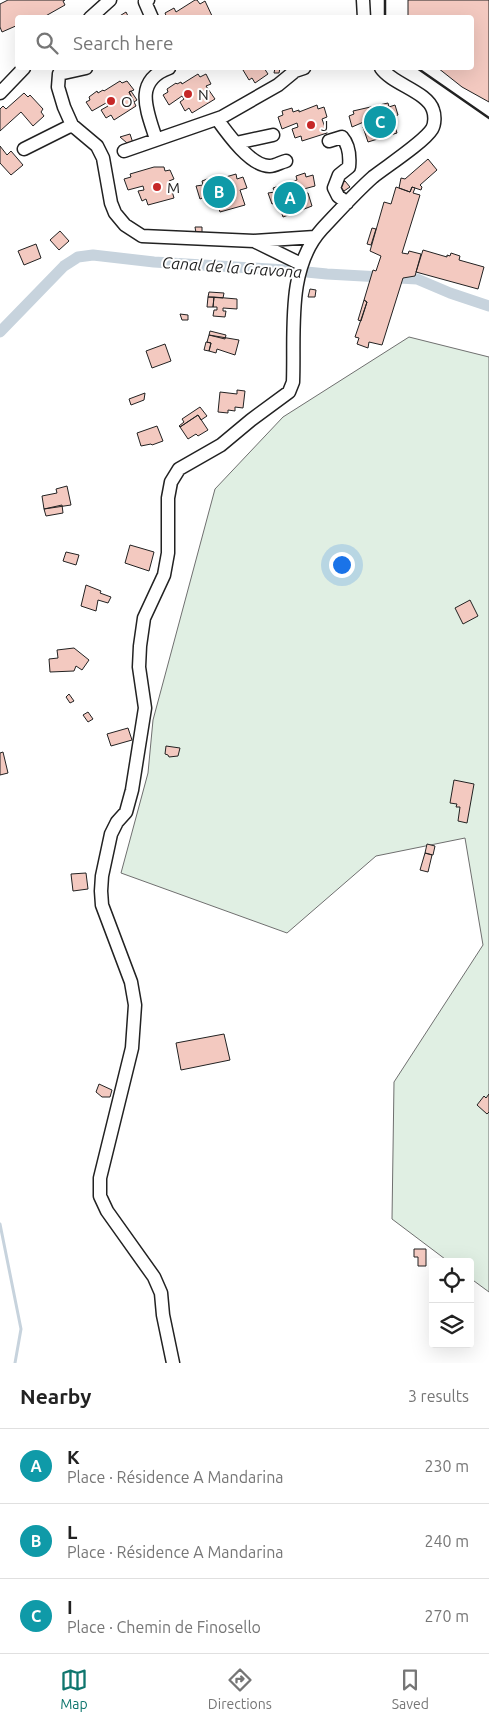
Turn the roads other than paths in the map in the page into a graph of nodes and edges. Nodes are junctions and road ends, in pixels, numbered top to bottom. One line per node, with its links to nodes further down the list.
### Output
1 (110, 0): 4 (street)
2 (148, 0): 5 (street)
3 (363, 0): 6 (street)
4 (93, 15)
5 (151, 15)
6 (364, 15)
7 (22, 70): 12 (street)
8 (162, 70): 16 (street)
9 (298, 70): 13 (street)
10 (383, 70): 22 (street)
11 (60, 71): 14 (street)
12 (0, 93)
13 (217, 119): 16 (street); 18 (street)
14 (72, 125): 19 (street); 24 (street)
15 (272, 135): 18 (street)
16 (156, 139): 20 (street)
17 (329, 141): 22 (street)
18 (236, 143): 21 (street)
19 (24, 149)
20 (124, 151)
21 (286, 161)
22 (347, 203): 23 (street)
23 (315, 238): 24 (street); 25 (street)
24 (254, 241): 25 (street)
25 (301, 264): 26 (street)
26 (173, 1363)

